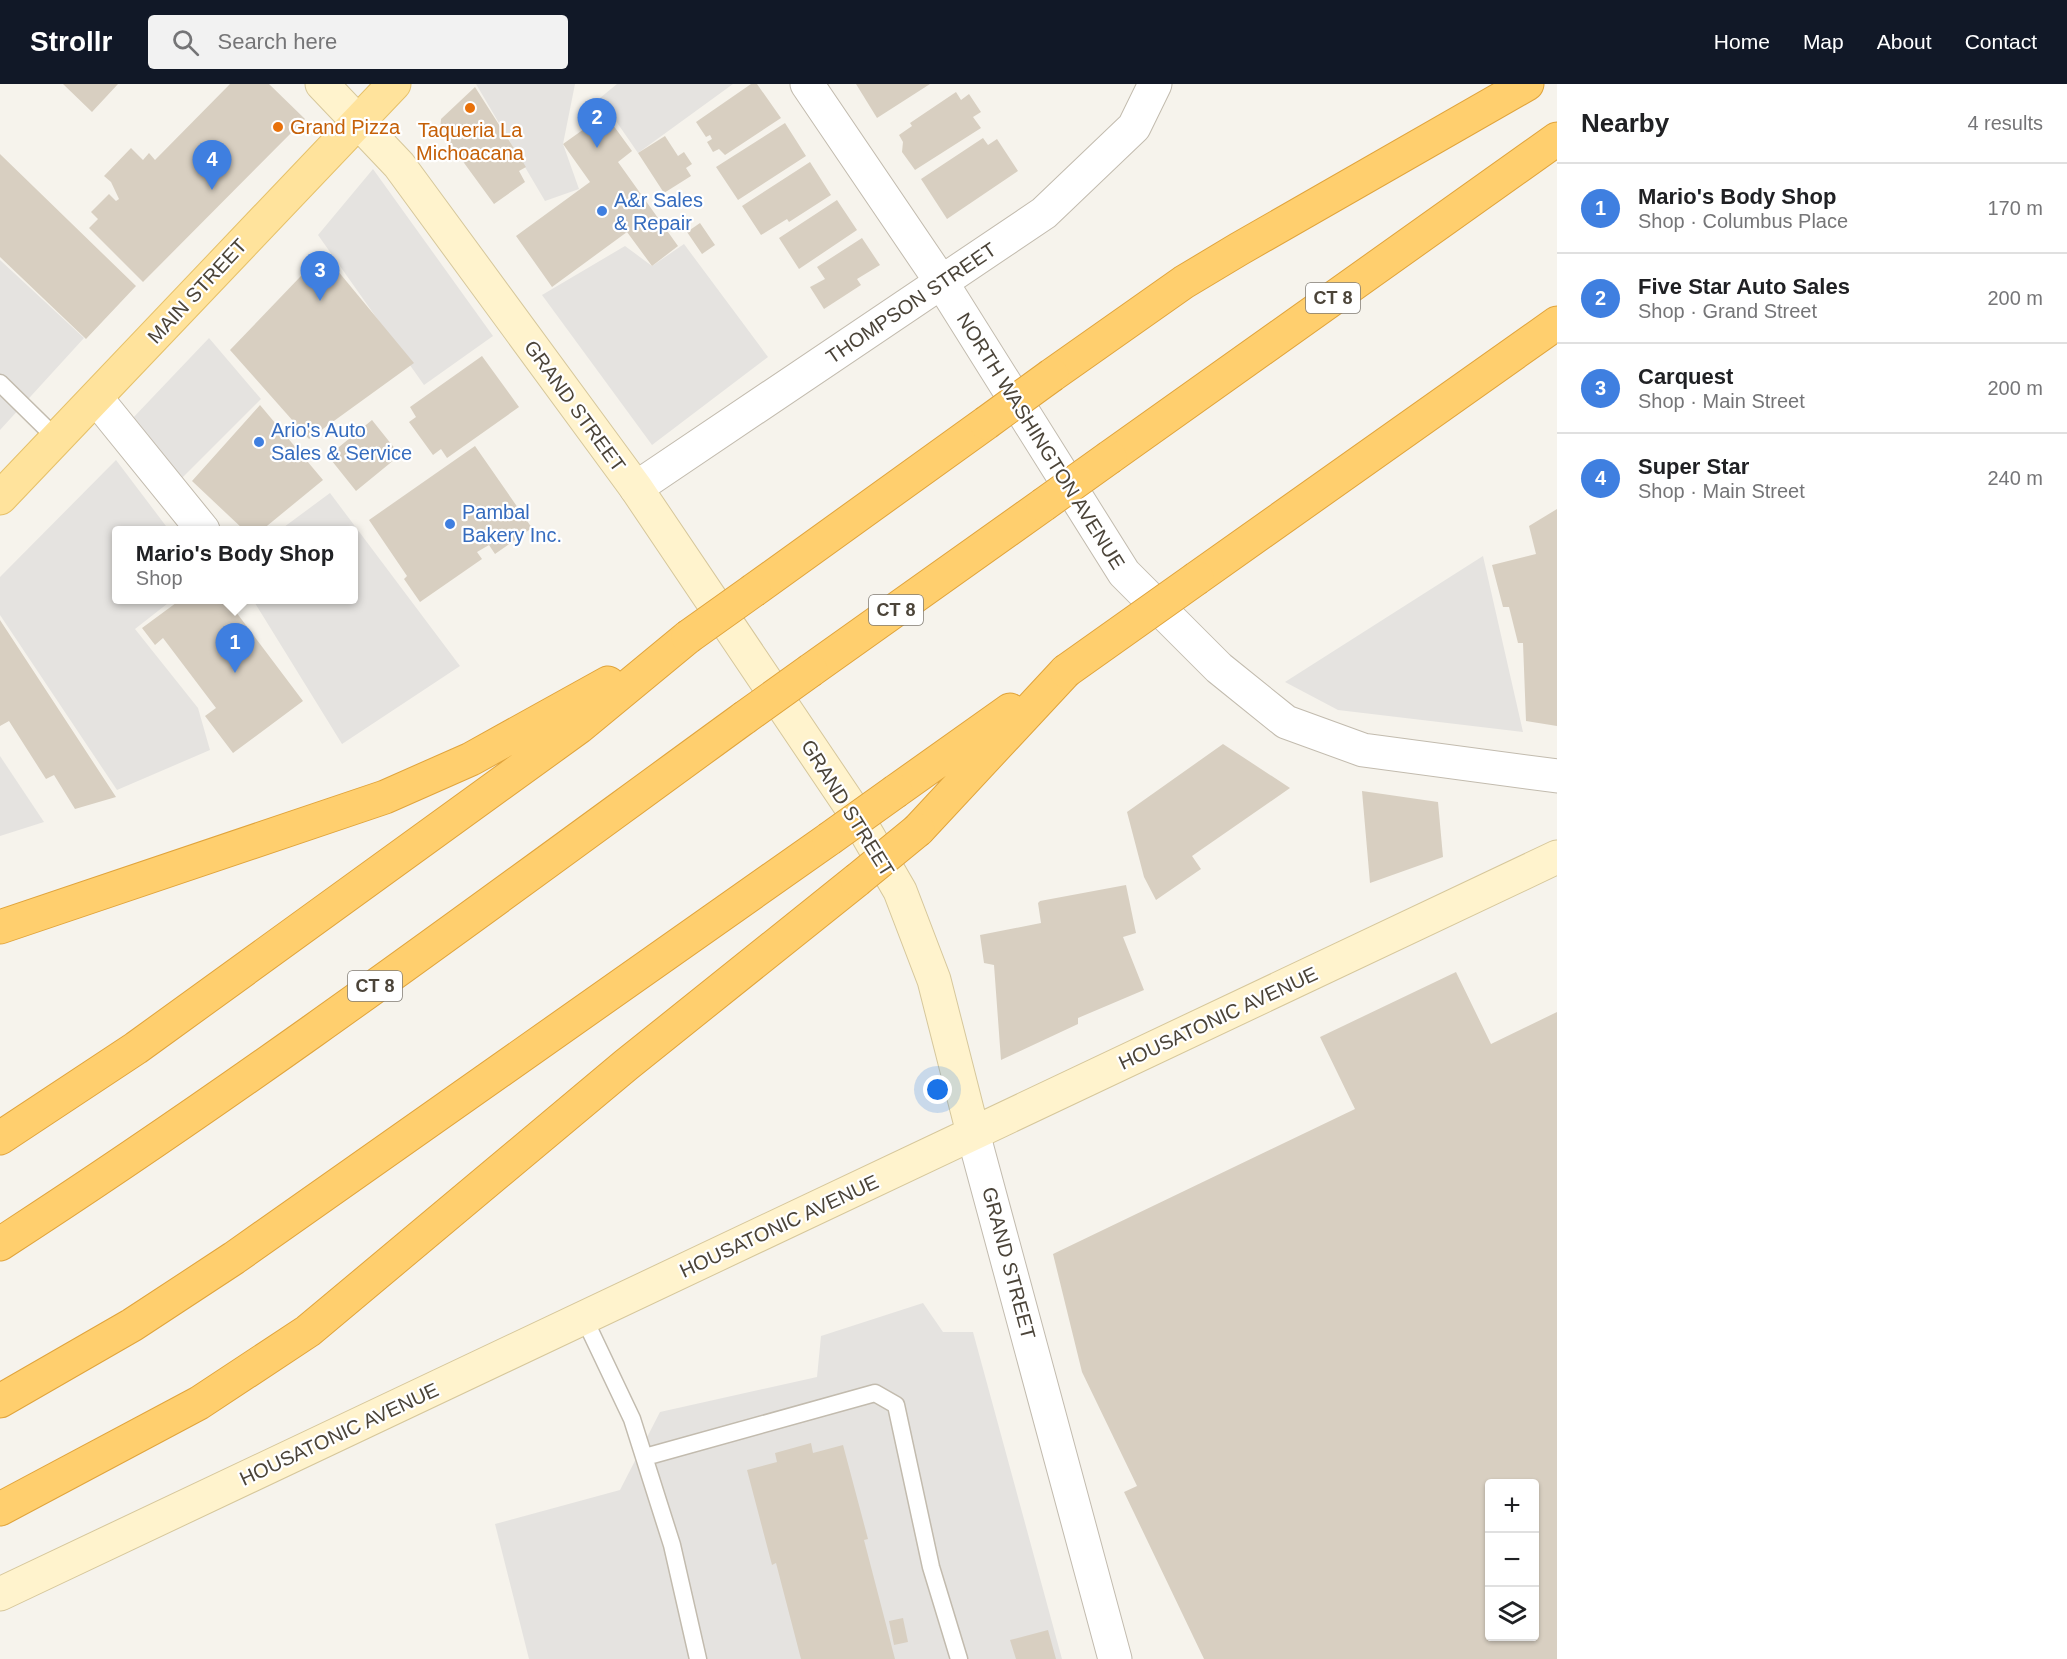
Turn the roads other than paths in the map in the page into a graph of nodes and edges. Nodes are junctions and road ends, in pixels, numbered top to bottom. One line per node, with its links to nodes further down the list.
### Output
1 (322, 84): 6 (main road, GRAND STREET)
2 (394, 84): 6 (main road, MAIN STREET)
3 (807, 84): 8 (street, NORTH WASHINGTON AVENUE)
4 (1155, 84): 8 (street, THOMPSON STREET)
5 (1527, 84): 16 (highway, bridge)
6 (357, 120): 11 (main road, MAIN STREET); 13 (main road, GRAND STREET)
7 (1557, 139): 23 (highway, CT 8, bridge)
8 (942, 282): 13 (street, THOMPSON STREET); 18 (street, NORTH WASHINGTON AVENUE)
9 (1557, 323): 17 (highway, bridge)
10 (0, 383): 12 (lane)
11 (96, 398): 12 (main road, MAIN STREET); 15 (street)
12 (57, 439): 14 (main road, MAIN STREET)
13 (636, 488): 21 (main road, GRAND STREET)
14 (0, 498)
15 (199, 526)
16 (688, 638): 20 (highway); 22 (highway)
17 (1066, 670): 25 (highway, bridge); 27 (highway, bridge)
18 (1557, 776)
19 (1557, 857): 21 (main road, HOUSATONIC AVENUE)
20 (0, 927)
21 (974, 1133): 24 (main road, HOUSATONIC AVENUE); 31 (street, GRAND STREET)
22 (0, 1138)
23 (0, 1244)
24 (584, 1318): 26 (lane); 28 (main road, HOUSATONIC AVENUE)
25 (0, 1401)
26 (645, 1457): 29 (lane); 30 (lane)
27 (0, 1509)
28 (0, 1594)
29 (698, 1659)
30 (959, 1659)
31 (1115, 1659)

